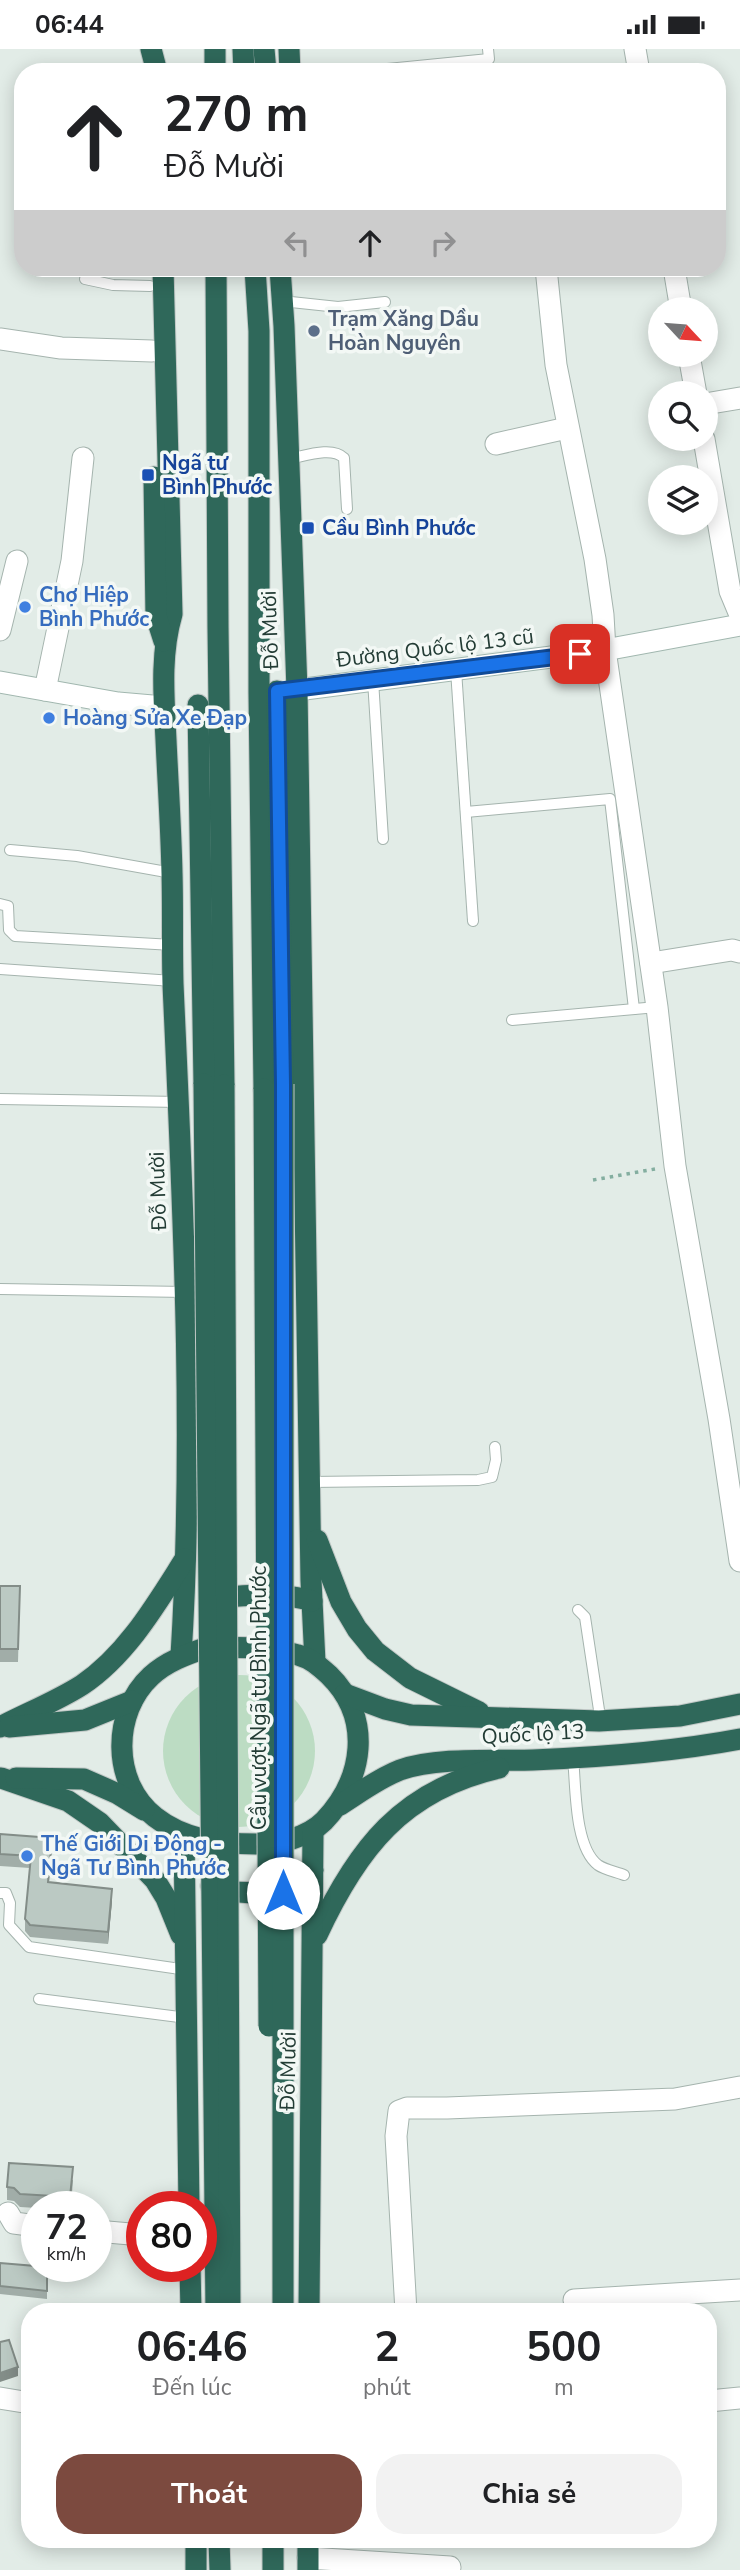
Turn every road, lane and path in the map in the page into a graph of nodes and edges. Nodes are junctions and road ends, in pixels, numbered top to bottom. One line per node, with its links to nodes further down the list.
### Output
1 (489, 54): 2 (lane)
2 (423, 63)
3 (150, 277): 11 (lane); 18 (highway, Đỗ Mười)
4 (163, 277): 32 (highway, Đỗ Mười)
5 (216, 277): 39 (highway)
6 (255, 277): 16 (highway, Đỗ Mười)
7 (281, 277): 15 (highway, Đỗ Mười)
8 (294, 277): 13 (highway)
9 (547, 277): 22 (street)
10 (676, 277): 12 (street)
11 (85, 279)
12 (679, 297)
13 (291, 302): 14 (lane); 15 (highway)
14 (385, 302)
15 (284, 326): 19 (highway, Đỗ Mười)
16 (258, 331): 19 (highway); 38 (highway, Đỗ Mười)
17 (0, 339): 18 (street)
18 (152, 351): 32 (highway, Đỗ Mười)
19 (287, 389): 26 (highway, Đỗ Mười)
20 (740, 398): 21 (street)
21 (718, 402)
22 (567, 428): 23 (street); 33 (street)
23 (496, 444)
24 (706, 451): 29 (street)
25 (83, 458): 37 (street)
26 (289, 459): 27 (lane); 38 (highway, Đỗ Mười)
27 (347, 509)
28 (17, 561): 31 (street)
29 (740, 615)
30 (740, 625): 33 (street, Đường Quốc lộ 13 cũ)
31 (0, 631)
32 (164, 641): 40 (highway, Đỗ Mười)
33 (605, 650): 34 (street, Đường Quốc lộ 13 cũ); 49 (street)
34 (456, 670): 35 (street, Đường Quốc lộ 13 cũ); 41 (lane)
35 (373, 680): 38 (street, Đường Quốc lộ 13 cũ); 42 (lane)
36 (0, 682): 37 (street)
37 (46, 690): 40 (street)
38 (278, 691): 56 (highway, Đỗ Mười); 66 (highway, Đỗ Mười)
39 (208, 704): 40 (highway); 55 (highway)
40 (164, 707): 44 (highway, Đỗ Mười)
41 (466, 812): 46 (lane); 53 (lane)
42 (383, 839)
43 (10, 850): 44 (lane)
44 (172, 873): 47 (highway, Đỗ Mười)
45 (0, 904): 47 (lane)
46 (473, 921)
47 (173, 945): 51 (highway, Đỗ Mười)
48 (740, 952): 49 (street)
49 (651, 963): 52 (street)
50 (0, 969): 51 (lane)
51 (173, 981): 58 (highway, Đỗ Mười)
52 (657, 1007): 53 (lane); 59 (street)
53 (634, 1009): 54 (lane)
54 (512, 1020)
55 (214, 1085): 105 (highway, bridge); 106 (highway, Cầu vượt Ngã tư Bình Phước, bridge)
56 (274, 1086): 107 (highway, Cầu vượt Ngã tư Bình Phước, bridge); 108 (highway, Cầu vượt Ngã tư Bình Phước, bridge)
57 (0, 1099): 58 (lane)
58 (180, 1103): 62 (highway, Đỗ Mười)
59 (675, 1166): 60 (path); 64 (street)
60 (593, 1180)
61 (0, 1289): 62 (lane)
62 (186, 1292): 68 (highway, Đỗ Mười)
63 (740, 1416): 64 (street)
64 (719, 1419): 69 (street)
65 (495, 1447): 66 (lane)
66 (310, 1482): 67 (highway, Đỗ Mười)
67 (312, 1525): 70 (highway, Đỗ Mười); 79 (highway)
68 (186, 1557): 72 (highway, Đỗ Mười); 80 (highway)
69 (740, 1561)
70 (312, 1601): 72 (highway); 74 (highway, Đỗ Mười)
71 (578, 1610): 78 (lane)
72 (183, 1618): 73 (highway, Đỗ Mười)
73 (181, 1656): 74 (highway); 76 (highway)
74 (315, 1662): 75 (highway)
75 (345, 1694): 79 (highway, Quốc lộ 13); 85 (highway)
76 (132, 1701): 80 (highway); 86 (highway)
77 (740, 1702): 78 (highway, Quốc lộ 13); 79 (highway, Quốc lộ 13)
78 (599, 1710): 79 (highway, Quốc lộ 13)
79 (470, 1713)
80 (0, 1728)
81 (740, 1739): 82 (highway, Quốc lộ 13)
82 (573, 1758): 83 (highway, Quốc lộ 13); 90 (lane)
83 (535, 1760): 85 (highway, Quốc lộ 13); 93 (highway)
84 (0, 1778): 86 (highway); 94 (highway)
85 (338, 1806): 87 (highway)
86 (153, 1816): 88 (highway)
87 (313, 1831): 88 (highway); 89 (highway, Đỗ Mười)
88 (184, 1834): 91 (highway)
89 (313, 1870): 91 (highway); 93 (highway, Đỗ Mười)
90 (624, 1875)
91 (185, 1876): 94 (highway)
92 (0, 1893): 94 (lane)
93 (314, 1940): 109 (highway, Đỗ Mười)
94 (187, 1961): 96 (highway)
95 (39, 1999): 96 (lane)
96 (187, 2018): 98 (highway)
97 (740, 2087): 110 (street)
98 (189, 2191)
99 (8, 2213): 100 (street)
100 (21, 2224)
101 (190, 2282): 104 (highway)
102 (740, 2290): 103 (street)
103 (574, 2300)
104 (191, 2303)
105 (216, 2303)
106 (230, 2303)
107 (270, 2303)
108 (283, 2303)
109 (309, 2303)
110 (405, 2303)
111 (0, 2398): 114 (street)
112 (740, 2398): 113 (street)
113 (717, 2400)
114 (21, 2402)
115 (196, 2548): 123 (highway)
116 (219, 2548): 124 (highway)
117 (232, 2548): 125 (highway)
118 (273, 2548): 126 (highway)
119 (285, 2548): 127 (highway)
120 (308, 2556): 121 (street)
121 (413, 2567): 122 (street)
122 (450, 2567)
123 (197, 2570)
124 (220, 2570)
125 (233, 2570)
126 (273, 2570)
127 (286, 2570)

